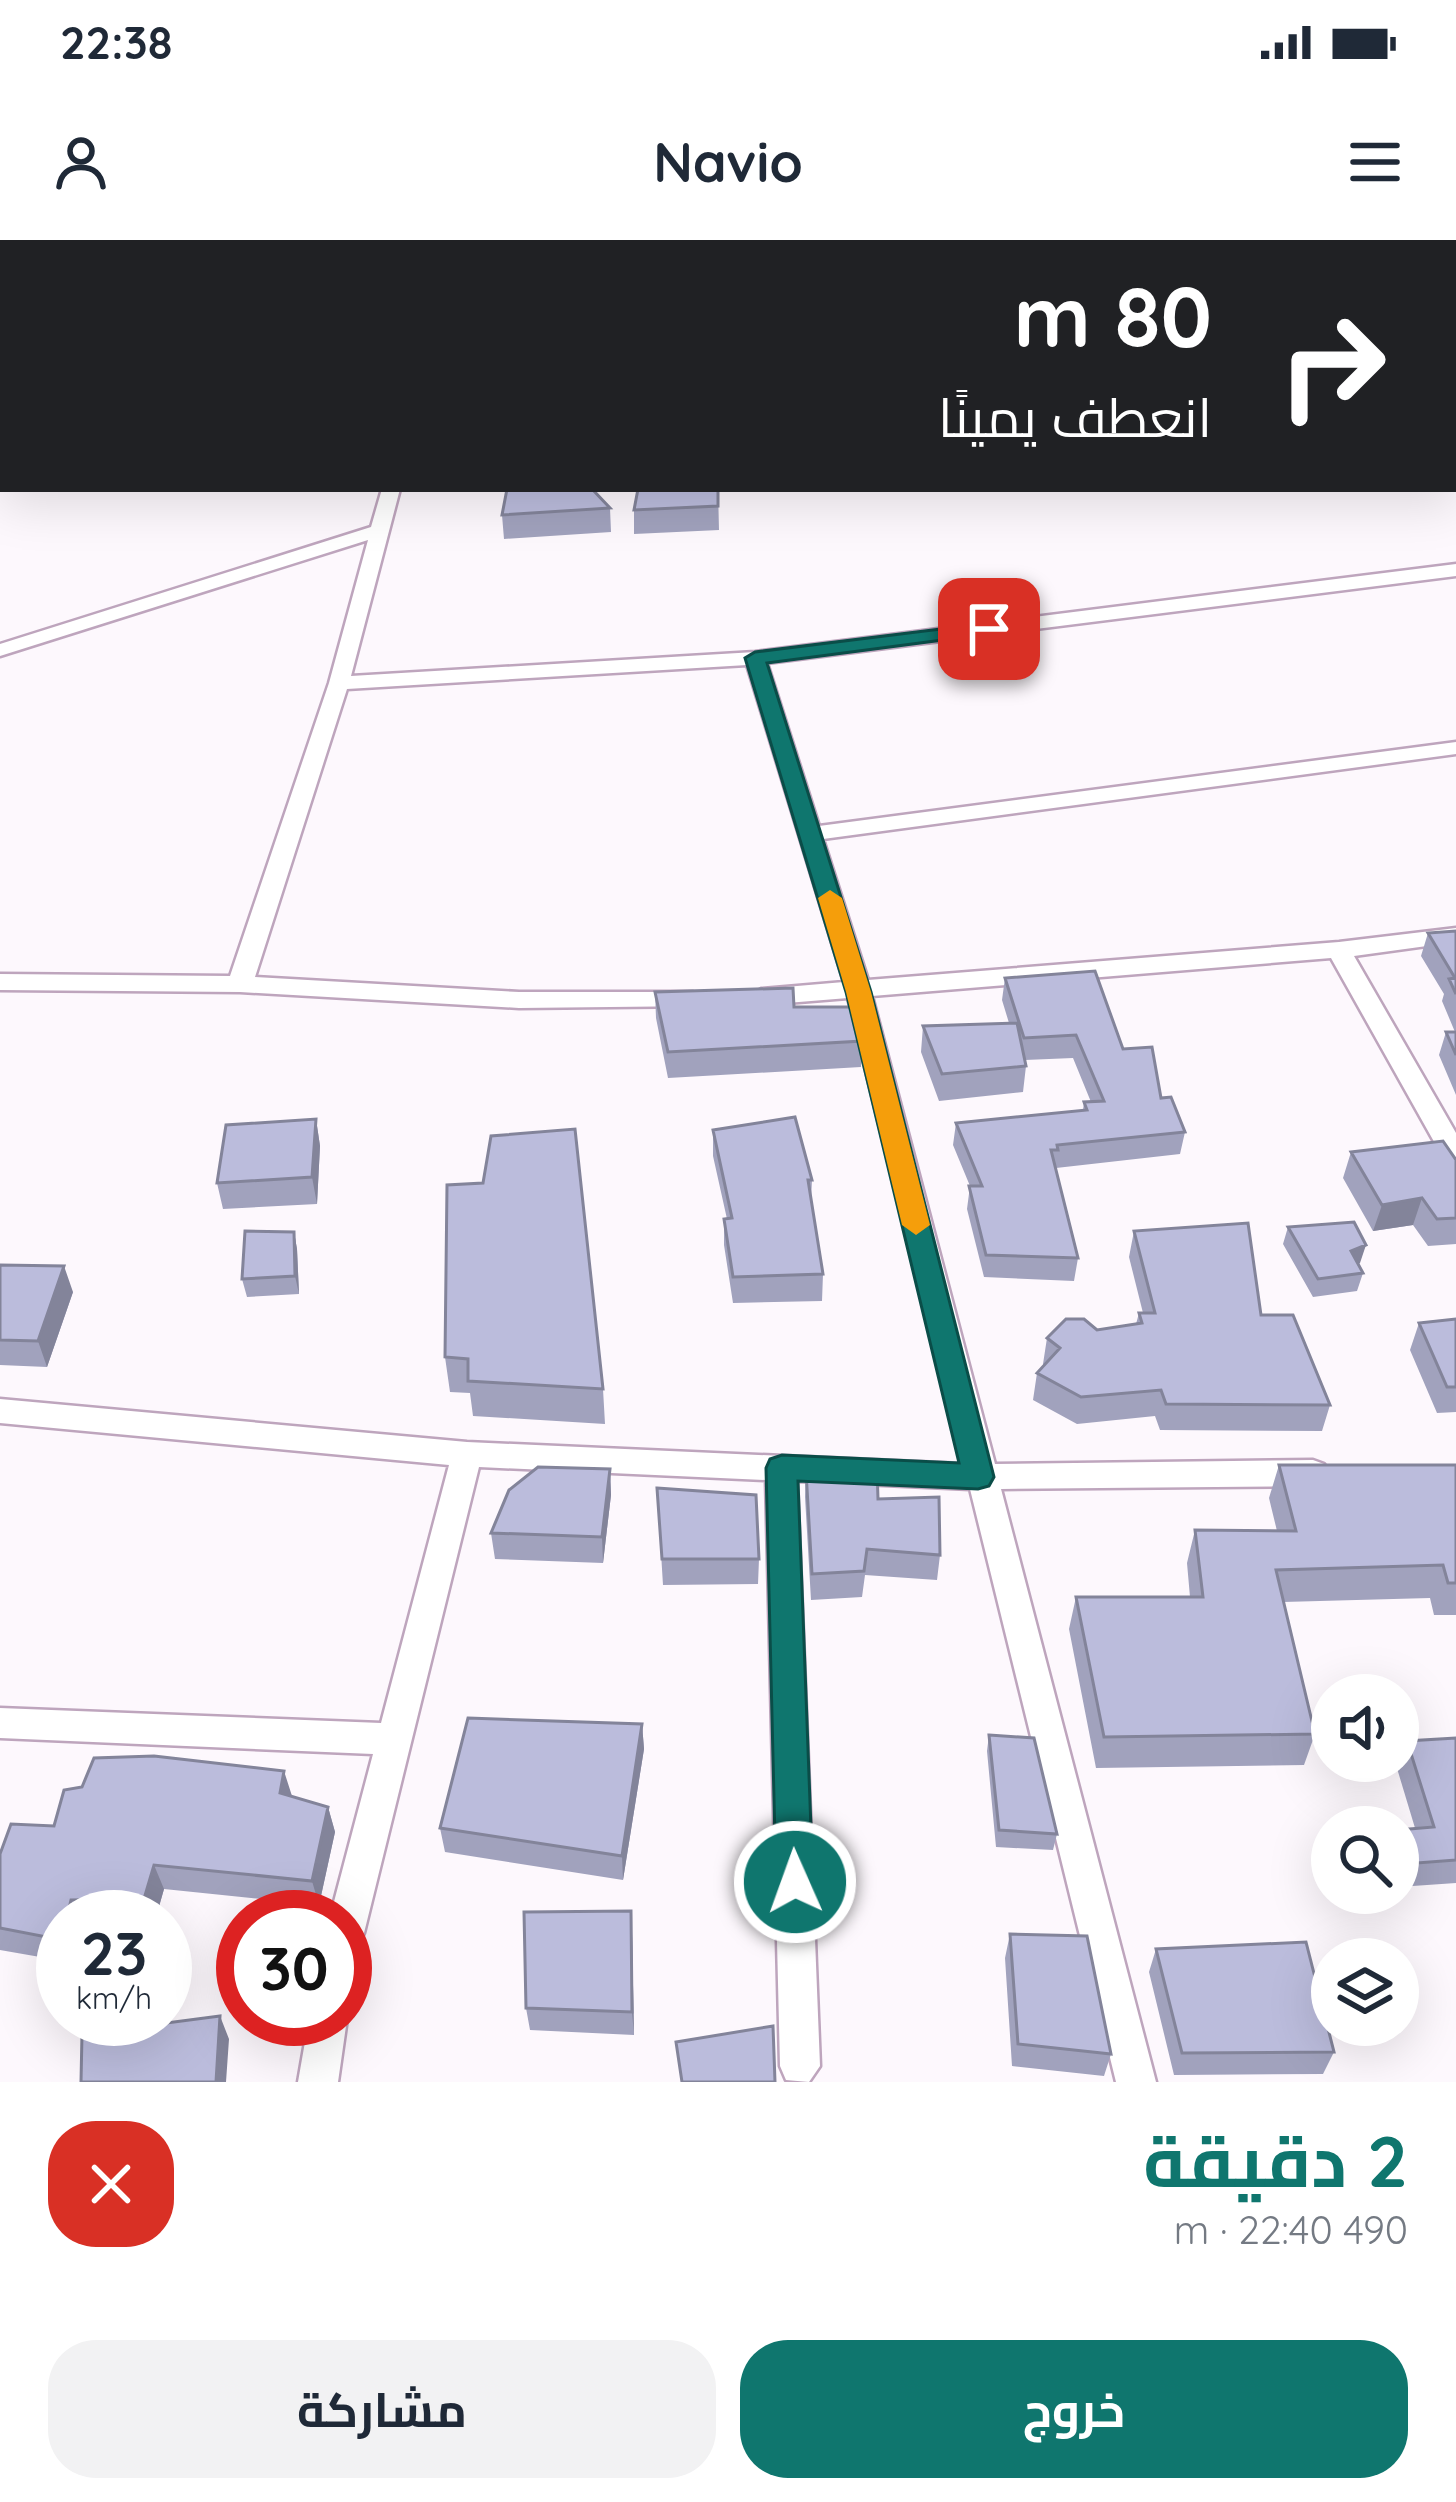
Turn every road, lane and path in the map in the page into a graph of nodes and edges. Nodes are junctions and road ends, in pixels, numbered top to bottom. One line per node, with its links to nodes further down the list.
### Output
1 (391, 492): 2 (street)
2 (380, 531): 4 (street); 7 (street)
3 (1456, 570): 5 (street)
4 (4, 649): 6 (street)
5 (755, 658): 7 (street); 9 (street)
6 (0, 670)
7 (339, 683): 13 (street)
8 (1456, 748): 9 (street)
9 (811, 834): 14 (street)
10 (1456, 935): 11 (street)
11 (1339, 950): 14 (street); 15 (street)
12 (0, 982): 13 (street)
13 (240, 984): 14 (street)
14 (859, 992): 20 (street)
15 (1456, 1156)
16 (0, 1411): 17 (street)
17 (466, 1454): 18 (street); 22 (street)
18 (782, 1468): 20 (street); 25 (street)
19 (1336, 1473): 20 (street)
20 (978, 1477): 27 (street)
21 (0, 1723): 22 (street)
22 (394, 1739): 23 (street)
23 (356, 1890)
24 (324, 2046): 26 (street)
25 (800, 2066)
26 (318, 2082)
27 (1136, 2082)

